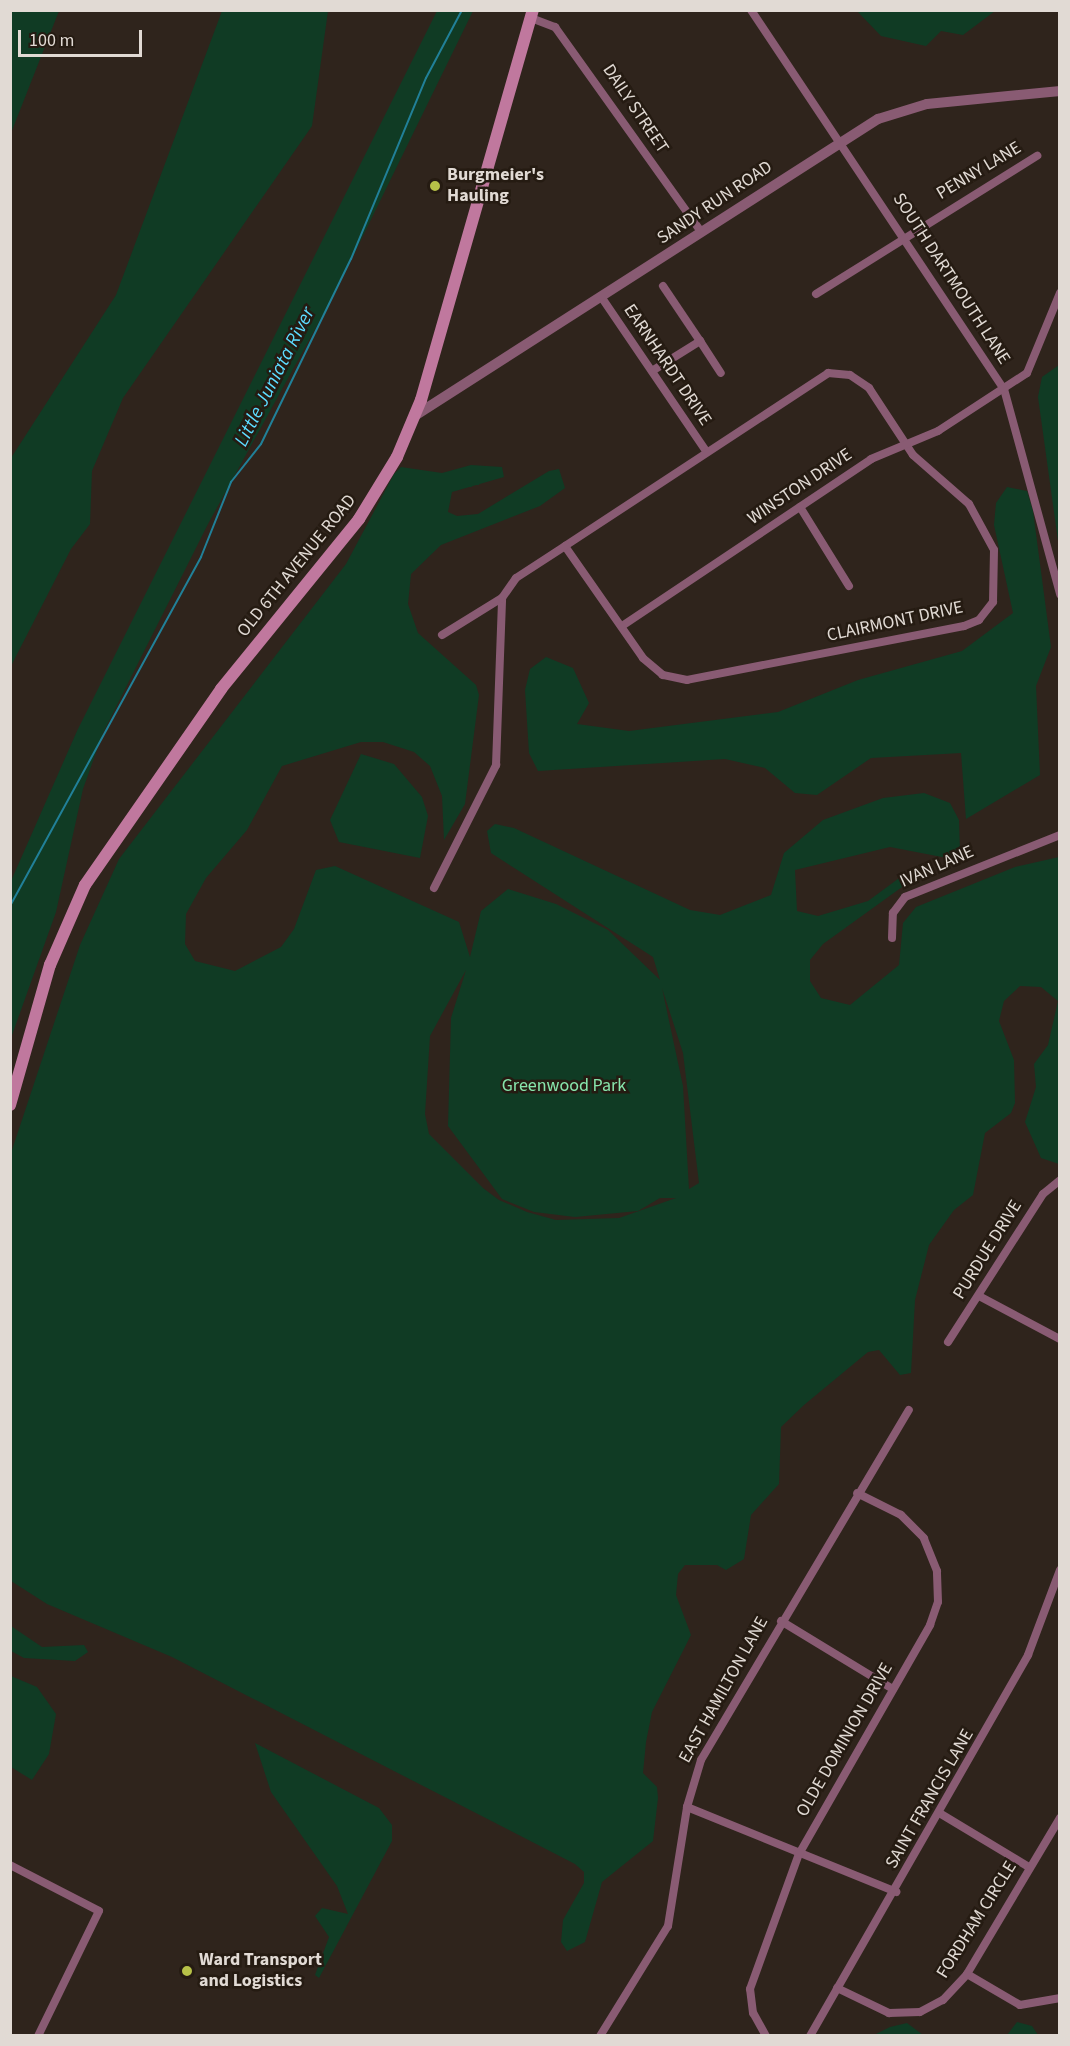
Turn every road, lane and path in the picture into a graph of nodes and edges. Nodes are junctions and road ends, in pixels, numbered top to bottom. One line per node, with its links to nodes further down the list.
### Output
1 (752, 10): 4 (street, SOUTH DARTMOUTH LANE)
2 (532, 14): 6 (street, DAILY STREET); 16 (main road, OLD 6TH AVENUE ROAD)
3 (1059, 91): 4 (street, SANDY RUN ROAD)
4 (839, 142): 6 (street, SANDY RUN ROAD); 7 (street, SOUTH DARTMOUTH LANE)
5 (1037, 156): 7 (street, PENNY LANE)
6 (701, 232): 11 (street, SANDY RUN ROAD)
7 (903, 234): 10 (street, PENNY LANE); 15 (street, SOUTH DARTMOUTH LANE)
8 (663, 286): 12 (street)
9 (1059, 293): 15 (street, WINSTON DRIVE)
10 (816, 294)
11 (602, 298): 13 (street, EARNHARDT DRIVE); 16 (street, SANDY RUN ROAD)
12 (700, 340): 13 (street); 14 (street)
13 (652, 371): 18 (street, EARNHARDT DRIVE)
14 (721, 373)
15 (1004, 389): 17 (street, WINSTON DRIVE); 22 (street, SOUTH DARTMOUTH LANE)
16 (416, 414): 29 (main road, OLD 6TH AVENUE ROAD)
17 (907, 445): 18 (street, CLAIRMONT DRIVE); 19 (street, WINSTON DRIVE); 24 (street, CLAIRMONT DRIVE)
18 (706, 451): 20 (street, CLAIRMONT DRIVE)
19 (800, 507): 21 (street); 24 (street, WINSTON DRIVE)
20 (565, 546): 23 (street, CLAIRMONT DRIVE); 24 (street, CLAIRMONT DRIVE)
21 (849, 586)
22 (1059, 594)
23 (502, 598): 25 (street, CLAIRMONT DRIVE); 27 (street)
24 (622, 627)
25 (442, 635)
26 (1059, 835): 28 (street, IVAN LANE)
27 (434, 888)
28 (892, 938)
29 (10, 1105)
30 (1059, 1180): 31 (street, PURDUE DRIVE)
31 (979, 1296): 32 (street); 33 (street, PURDUE DRIVE)
32 (1059, 1339)
33 (948, 1342)
34 (909, 1410): 35 (street, EAST HAMILTON LANE)
35 (857, 1493): 37 (street, EAST HAMILTON LANE); 38 (street, OLDE DOMINION DRIVE)
36 (1059, 1569): 40 (street, SAINT FRANCIS LANE)
37 (781, 1621): 38 (street); 39 (street, EAST HAMILTON LANE)
38 (893, 1689): 42 (street, OLDE DOMINION DRIVE)
39 (687, 1807): 42 (street); 50 (street, EAST HAMILTON LANE)
40 (941, 1814): 44 (street); 45 (street, SAINT FRANCIS LANE)
41 (1059, 1818): 44 (street, FORDHAM CIRCLE)
42 (799, 1854): 45 (street); 51 (street, OLDE DOMINION DRIVE)
43 (10, 1865): 49 (street)
44 (1029, 1867): 46 (street, FORDHAM CIRCLE)
45 (896, 1892): 47 (street, SAINT FRANCIS LANE)
46 (966, 1974): 47 (street, FORDHAM CIRCLE); 48 (street)
47 (837, 1988): 52 (street, SAINT FRANCIS LANE)
48 (1059, 1998)
49 (39, 2036)
50 (600, 2036)
51 (766, 2036)
52 (810, 2036)

